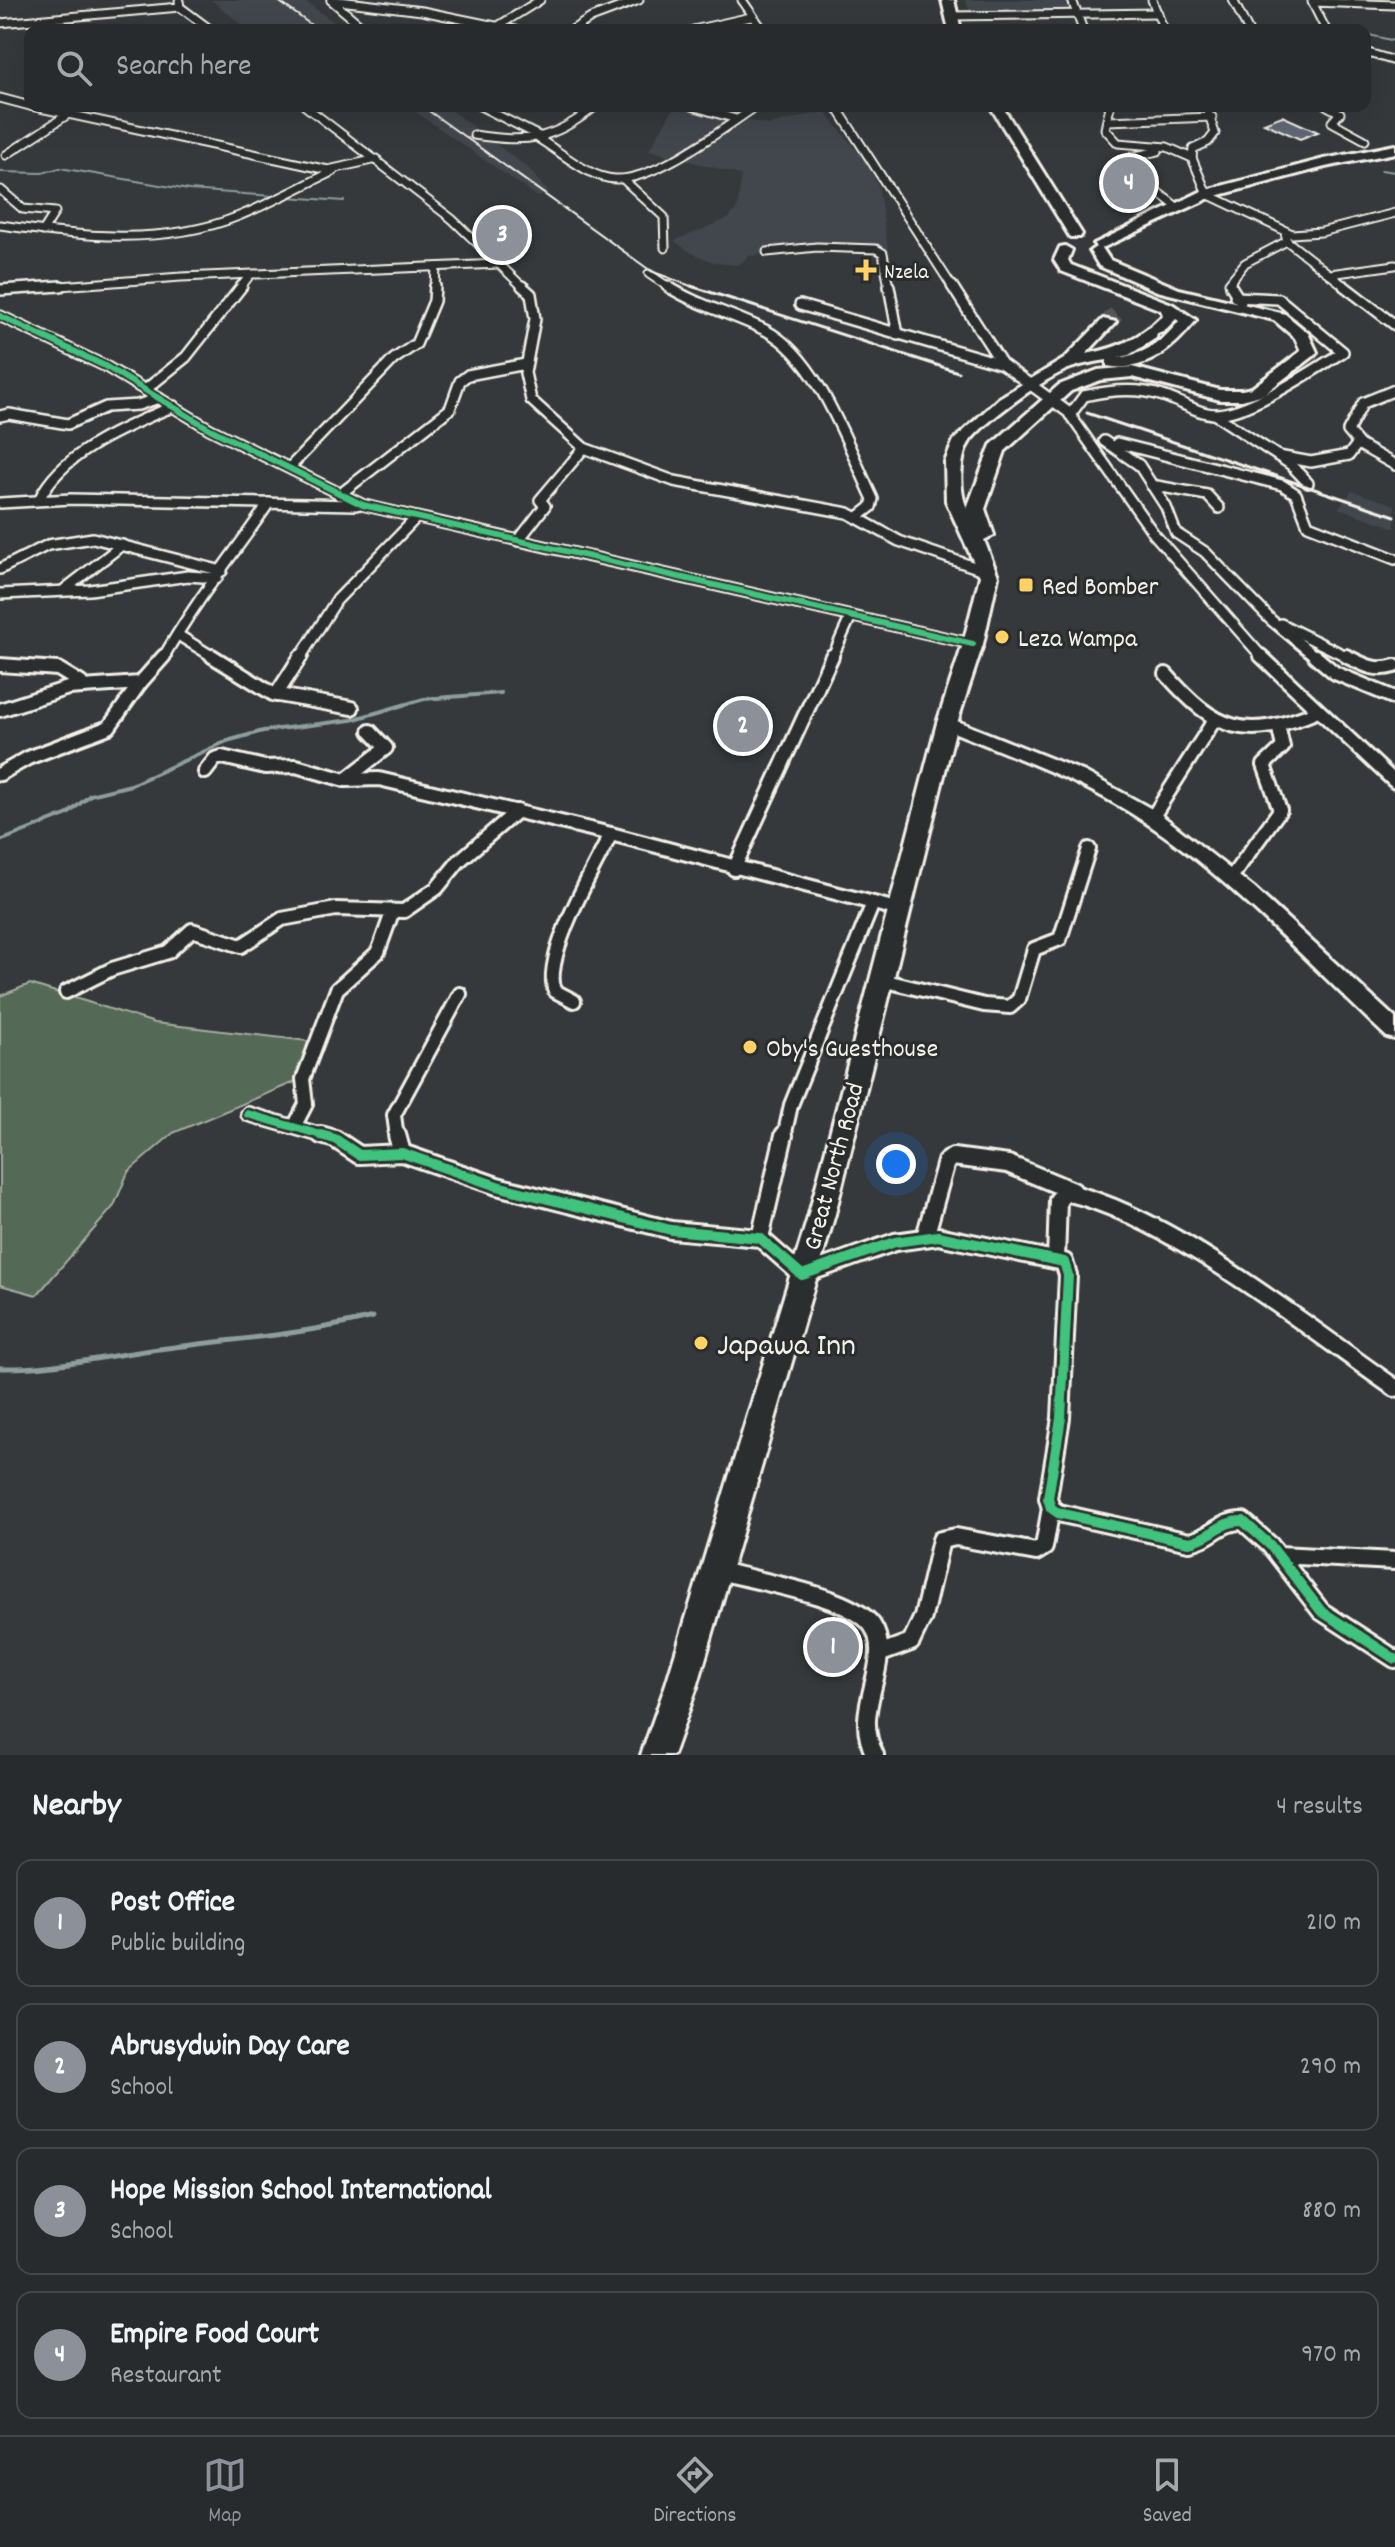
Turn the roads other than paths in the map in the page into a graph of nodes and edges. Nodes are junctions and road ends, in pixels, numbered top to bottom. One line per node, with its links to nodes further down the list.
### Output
1 (331, 0): 17 (street); 18 (street)
2 (540, 0): 19 (street)
3 (639, 0): 20 (street)
4 (742, 0): 14 (street)
5 (948, 0): 13 (highway)
6 (1072, 0): 12 (street)
7 (1152, 0): 11 (street)
8 (1233, 0): 26 (street)
9 (180, 4): 15 (street); 16 (street)
10 (1395, 5): 27 (street)
11 (1158, 13): 12 (street); 25 (street)
12 (1077, 14): 13 (street); 24 (street)
13 (951, 16): 23 (highway)
14 (751, 17): 21 (street); 22 (street)
15 (0, 23)
16 (204, 24)
17 (359, 24)
18 (478, 24)
19 (501, 24)
20 (582, 24)
21 (720, 24)
22 (757, 24)
23 (953, 24)
24 (1081, 24)
25 (1162, 24)
26 (1245, 24)
27 (1323, 24)
28 (1371, 54): 29 (street)
29 (1395, 61)
30 (0, 98): 31 (street)
31 (24, 104)
32 (55, 112): 43 (street)
33 (313, 112): 54 (street)
34 (491, 112): 48 (street)
35 (589, 112): 48 (street)
36 (712, 112): 45 (street)
37 (747, 112): 45 (street)
38 (840, 112): 86 (street)
39 (1000, 112): 63 (highway)
40 (1109, 112): 46 (street)
41 (1209, 112): 44 (street)
42 (1338, 112): 49 (street)
43 (67, 115): 52 (street); 55 (street)
44 (1212, 117): 46 (street); 53 (street)
45 (736, 119): 56 (street)
46 (1108, 121): 50 (street)
47 (474, 135): 48 (street)
48 (541, 139): 56 (street)
49 (1365, 140)
50 (1169, 148): 53 (street); 59 (street)
51 (1395, 149): 58 (highway)
52 (6, 155)
53 (1192, 158): 58 (street)
54 (377, 159): 55 (street); 69 (street)
55 (334, 171): 62 (street)
56 (624, 180): 66 (street)
57 (1, 190): 62 (street)
58 (1207, 194): 59 (highway); 64 (street)
59 (1177, 207): 65 (highway)
60 (1395, 213): 64 (street)
61 (0, 225): 62 (street)
62 (43, 231)
63 (1075, 234): 65 (highway); 67 (highway)
64 (1286, 237): 73 (street); 77 (street)
65 (1099, 247): 67 (highway); 77 (highway)
66 (665, 248)
67 (1065, 250): 75 (highway)
68 (767, 252): 83 (street)
69 (500, 264): 71 (street); 85 (street)
70 (1395, 265): 73 (street)
71 (436, 267): 74 (street); 102 (street)
72 (649, 274): 111 (street)
73 (1330, 274): 82 (street)
74 (250, 275): 76 (street); 88 (street)
75 (1107, 285): 79 (highway); 84 (highway)
76 (0, 290)
77 (1241, 302): 91 (highway); 93 (street)
78 (800, 305): 83 (street)
79 (1124, 305)
80 (0, 316): 88 (street)
81 (1108, 322): 84 (highway)
82 (1395, 325)
83 (898, 335): 86 (street)
84 (1070, 362): 87 (highway)
85 (526, 364): 99 (street); 105 (street)
86 (1002, 364): 87 (street)
87 (1030, 386): 91 (street); 117 (highway)
88 (145, 390): 90 (street)
89 (1395, 390): 98 (street)
90 (159, 398): 92 (street); 95 (street)
91 (1050, 401): 94 (street); 117 (highway, Great North Road)
92 (174, 406): 102 (street); 106 (street)
93 (1214, 414): 94 (street); 100 (street)
94 (1070, 415): 96 (street)
95 (0, 416)
96 (1082, 436): 97 (street); 134 (street)
97 (1104, 441): 104 (street); 115 (street)
98 (1358, 444): 100 (street); 101 (street)
99 (584, 448): 111 (street); 113 (street)
100 (1278, 456): 103 (street)
101 (1395, 465)
102 (290, 467): 105 (street)
103 (1308, 483)
104 (1151, 485): 110 (street); 122 (street)
105 (339, 495): 109 (street)
106 (39, 500): 107 (street); 108 (street)
107 (0, 503)
108 (269, 503): 109 (street); 118 (street)
109 (363, 505): 112 (street)
110 (1219, 508)
111 (858, 517): 117 (street)
112 (415, 519): 113 (street); 130 (street)
113 (518, 541): 121 (street)
114 (122, 545): 116 (street); 118 (street); 119 (street)
115 (1395, 559)
116 (0, 569)
117 (989, 572): 124 (highway, Great North Road)
118 (220, 575): 119 (street); 123 (street)
119 (62, 591): 120 (street)
120 (0, 594)
121 (851, 616): 124 (street); 147 (street)
122 (1271, 620): 126 (street); 131 (street)
123 (178, 635): 129 (street); 130 (street)
124 (973, 644): 136 (highway, Great North Road)
125 (0, 665): 128 (street)
126 (1395, 666)
127 (1166, 674): 135 (street)
128 (81, 683): 129 (street); 133 (street)
129 (140, 683): 140 (street)
130 (276, 695): 132 (street)
131 (1395, 698)
132 (352, 708)
133 (0, 710)
134 (1318, 711): 137 (street); 142 (street)
135 (1215, 719): 137 (street); 144 (street)
136 (947, 723): 144 (main road); 150 (highway, Great North Road)
137 (1278, 725): 148 (street)
138 (370, 731): 141 (street)
139 (205, 772): 141 (street)
140 (0, 774)
141 (345, 780): 143 (street)
142 (1395, 782)
143 (517, 811): 145 (street); 151 (street)
144 (1152, 818): 148 (main road)
145 (611, 834): 147 (street); 155 (street)
146 (1089, 849): 152 (street)
147 (734, 869): 149 (street)
148 (1230, 879): 156 (main road)
149 (873, 903): 150 (street); 162 (street)
150 (900, 910): 152 (highway, Great North Road)
151 (392, 913): 153 (street); 158 (street)
152 (882, 980): 164 (highway, Great North Road)
153 (66, 992)
154 (460, 994): 159 (street)
155 (574, 1001)
156 (1395, 1031)
157 (248, 1114): 158 (street)
158 (294, 1127): 159 (street)
159 (402, 1153): 162 (street)
160 (1076, 1192): 161 (street); 163 (street); 165 (street)
161 (925, 1237): 163 (street); 164 (street)
162 (760, 1238): 164 (street)
163 (1056, 1260): 166 (street)
164 (802, 1275): 169 (highway, Great North Road)
165 (1395, 1388)
166 (1051, 1508): 167 (street); 170 (street)
167 (1279, 1555): 168 (street); 171 (street)
168 (1395, 1561)
169 (717, 1570): 170 (street); 172 (highway, Great North Road)
170 (881, 1653): 173 (street)
171 (1395, 1659)
172 (657, 1755)
173 (875, 1755)

